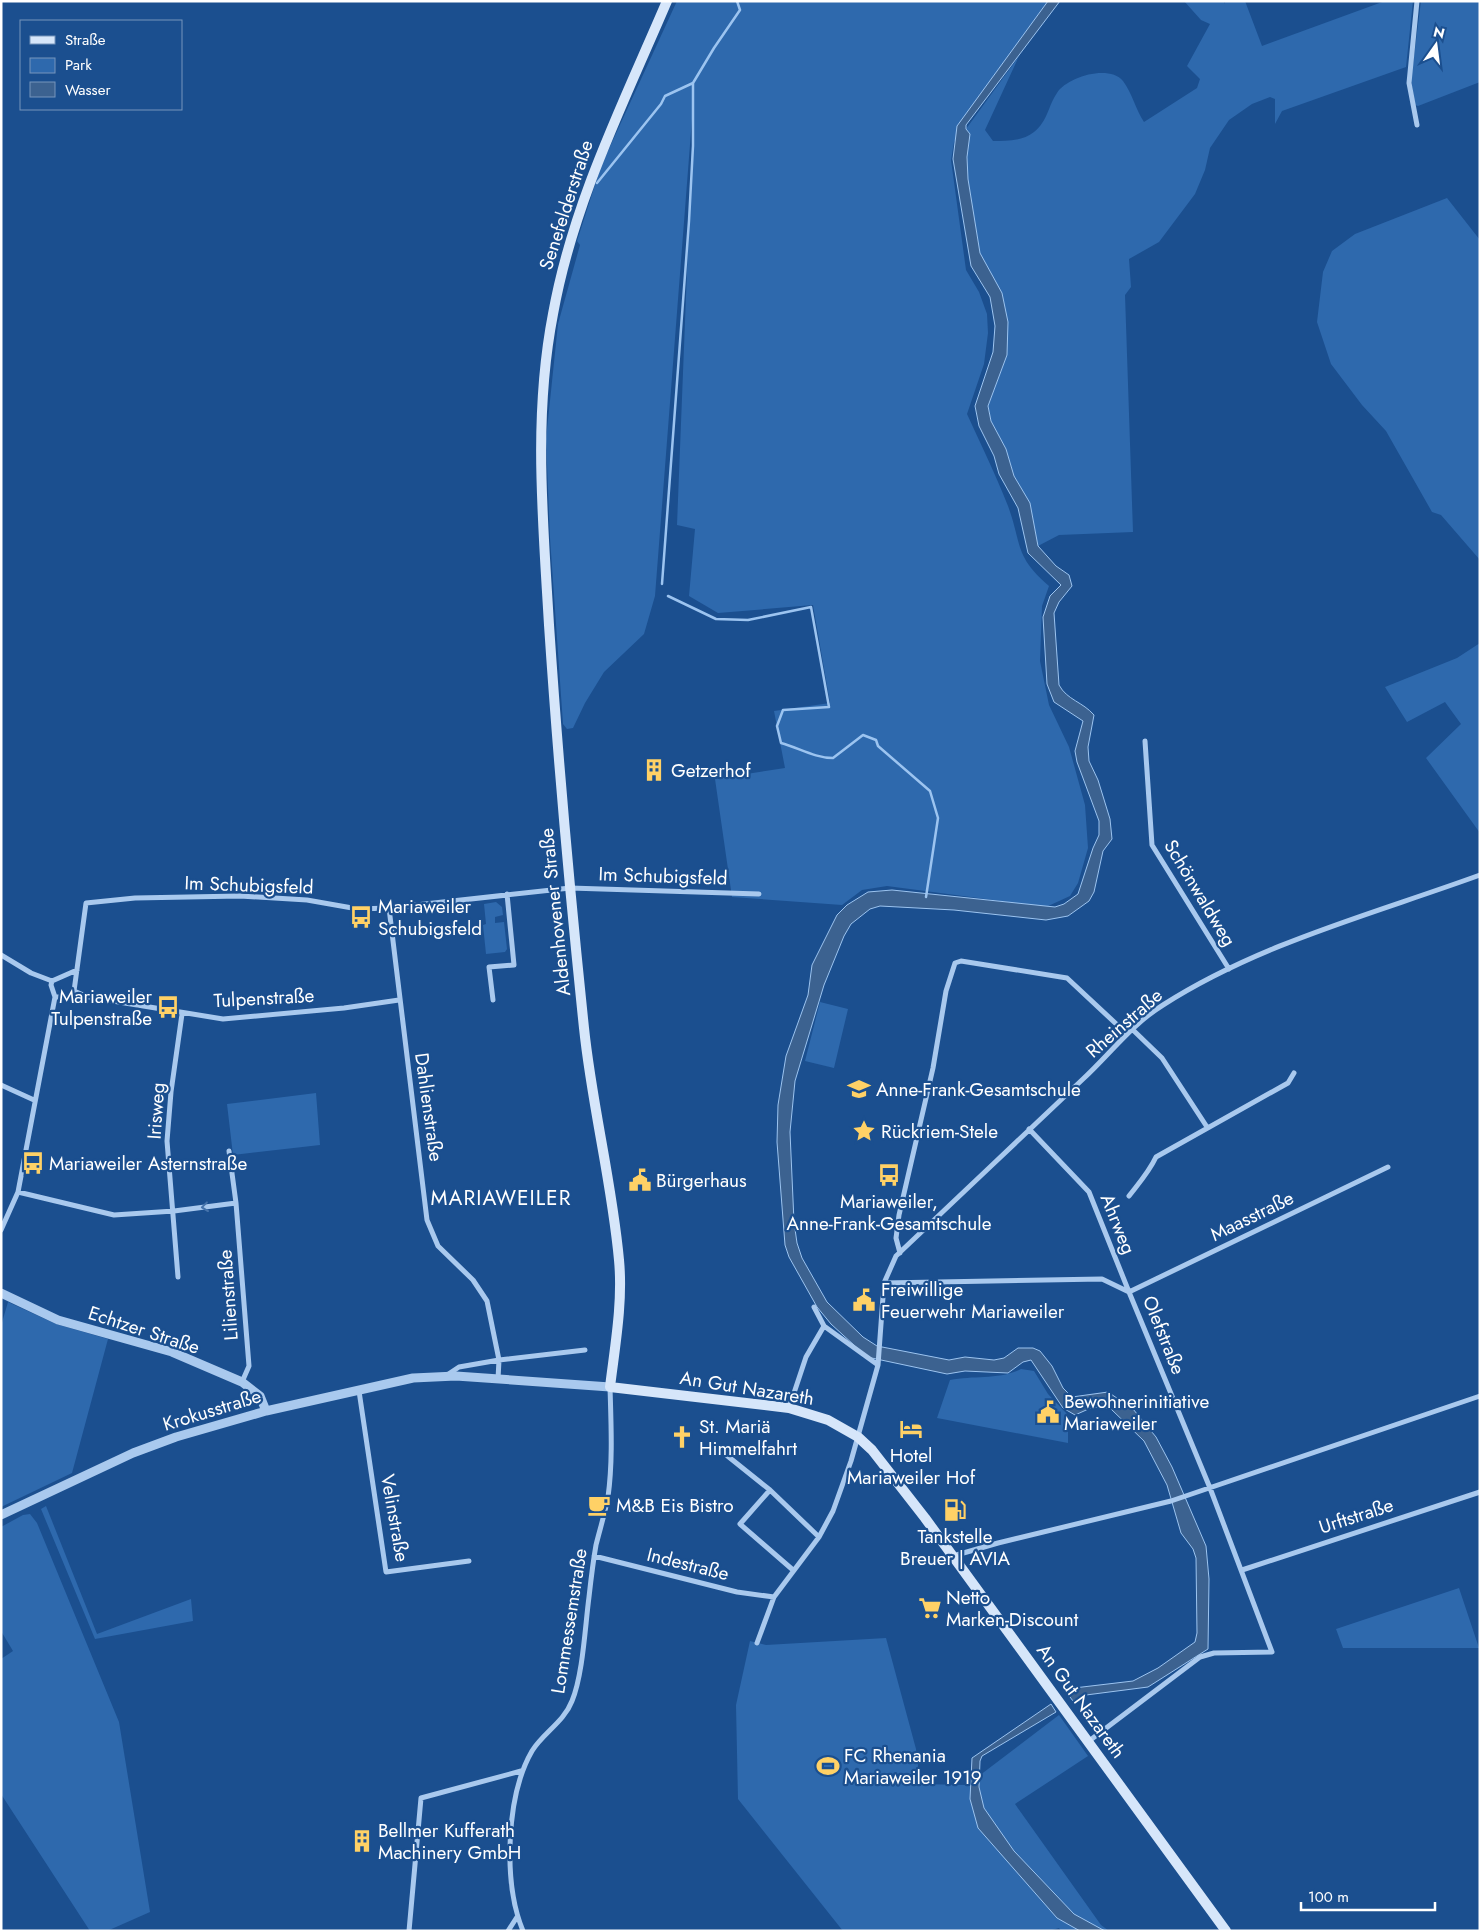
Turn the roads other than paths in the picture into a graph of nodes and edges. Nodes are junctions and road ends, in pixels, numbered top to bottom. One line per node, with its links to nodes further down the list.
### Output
1 (668, 1): 4 (main road, Senefelderstraße)
2 (1417, 1): 3 (street)
3 (1417, 125)
4 (540, 430): 7 (main road, Aldenhovener Straße)
5 (1145, 741): 12 (street, Schönwaldweg)
6 (1480, 875): 12 (street, Rheinstraße)
7 (570, 888): 8 (street, Im Schubigsfeld); 9 (street, Im Schubigsfeld); 48 (main road, Aldenhovener Straße)
8 (507, 894): 10 (street, Im Schubigsfeld); 18 (street)
9 (759, 894)
10 (389, 908): 13 (street, Im Schubigsfeld); 17 (street, Dahlienstraße)
11 (1, 955): 14 (street)
12 (1229, 969): 20 (street, Rheinstraße)
13 (77, 970): 14 (street); 15 (street)
14 (52, 981): 16 (street)
15 (74, 990): 16 (street); 19 (street, Tulpenstraße)
16 (56, 998): 24 (street)
17 (399, 1000): 19 (street, Tulpenstraße); 43 (street, Dahlienstraße)
18 (493, 1000)
19 (182, 1014): 32 (street, Irisweg)
20 (1133, 1030): 21 (street, Rheinstraße); 25 (street)
21 (1127, 1034): 26 (street, Rheinstraße); 35 (street)
22 (1294, 1073): 25 (street)
23 (1, 1085): 24 (street)
24 (34, 1100): 29 (street)
25 (1206, 1127): 30 (street)
26 (1029, 1129): 35 (street, Rheinstraße); 39 (street, Ahrweg)
27 (229, 1151): 31 (street, Lilienstraße)
28 (1388, 1167): 39 (street, Maasstraße)
29 (18, 1192): 32 (street); 33 (street)
30 (1128, 1196)
31 (236, 1203): 32 (street, one-way to 32); 47 (street, Lilienstraße)
32 (174, 1212): 36 (street)
33 (4, 1215): 34 (street)
34 (1, 1230)
35 (900, 1253): 37 (street, Rheinstraße)
36 (178, 1277)
37 (884, 1282): 39 (street, Olefstraße); 44 (street)
38 (1, 1292): 47 (street, Echtzer Straße)
39 (1130, 1292): 55 (street, Olefstraße)
40 (814, 1307): 41 (street)
41 (824, 1326): 44 (street); 51 (street)
42 (585, 1350): 43 (street, Krokusstraße)
43 (499, 1360): 45 (street, Krokusstraße); 46 (street, Dahlienstraße)
44 (878, 1363): 53 (street)
45 (444, 1377): 46 (street, Krokusstraße); 49 (street, Krokusstraße)
46 (498, 1379): 48 (street, Krokusstraße)
47 (242, 1382): 52 (street, Echtzer Straße)
48 (610, 1387): 51 (main road, An Gut Nazareth); 60 (street, Lommessemstraße)
49 (359, 1391): 52 (street, Krokusstraße); 62 (street, Velinstraße)
50 (1480, 1396): 55 (street)
51 (789, 1408): 53 (main road, An Gut Nazareth)
52 (266, 1411): 58 (street, Krokusstraße)
53 (858, 1437): 59 (street); 61 (main road, An Gut Nazareth)
54 (725, 1454): 56 (street)
55 (1210, 1488): 61 (street); 64 (street, Olefstraße)
56 (770, 1490): 59 (street); 63 (street)
57 (1480, 1492): 64 (street, Urftstraße)
58 (1, 1515)
59 (819, 1537): 63 (street)
60 (594, 1556): 65 (street, Indestraße); 68 (street, Lommessemstraße)
61 (953, 1556): 67 (main road, An Gut Nazareth)
62 (469, 1560)
63 (793, 1570): 65 (street)
64 (1242, 1570): 67 (street, Olefstraße)
65 (774, 1597): 66 (street)
66 (757, 1643)
67 (1089, 1741): 73 (main road, An Gut Nazareth)
68 (521, 1771): 69 (street, Lommessemstraße); 70 (street)
69 (517, 1917): 71 (street); 72 (street, Lommessemstraße)
70 (409, 1931)
71 (508, 1931)
72 (523, 1931)
73 (1226, 1931)

